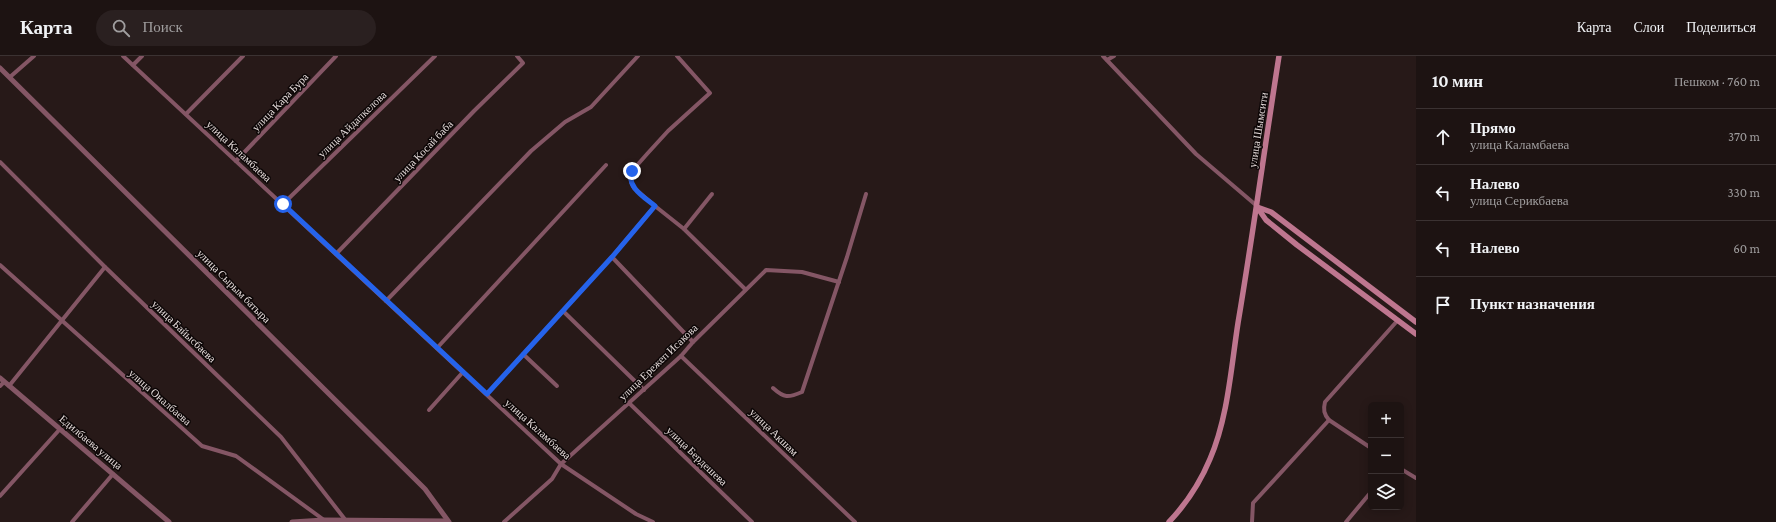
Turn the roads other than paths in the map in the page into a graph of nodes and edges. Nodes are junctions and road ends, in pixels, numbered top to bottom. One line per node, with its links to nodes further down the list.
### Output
1 (34, 56): 16 (street)
2 (123, 56): 14 (street, улица Каламбаева)
3 (142, 56): 14 (street)
4 (243, 56): 17 (street)
5 (336, 56): 18 (street, улица Кара Бура)
6 (435, 56): 23 (street, улица Айдапкелова)
7 (518, 56): 27 (street, улица Косай баба)
8 (638, 56): 33 (street)
9 (677, 56): 24 (street)
10 (1103, 56): 13 (street)
11 (1114, 56): 13 (street)
12 (1279, 56): 25 (main road, улица Шымсити)
13 (1107, 60): 25 (street)
14 (133, 65): 17 (street, улица Каламбаева)
15 (0, 68): 16 (street, улица Сырым батыра)
16 (10, 77): 67 (street, улица Сырым батыра)
17 (186, 114): 18 (street, улица Каламбаева)
18 (236, 161): 23 (street, улица Каламбаева)
19 (0, 162): 30 (street, улица Байысбаева)
20 (606, 165): 40 (street)
21 (712, 194): 26 (street)
22 (866, 194): 31 (street)
23 (283, 204): 27 (street, улица Каламбаева)
24 (655, 206): 26 (street); 28 (street)
25 (1257, 207): 35 (main road); 37 (main road); 72 (main road, улица Шымсити)
26 (684, 229): 32 (street)
27 (336, 254): 33 (street, улица Каламбаева)
28 (612, 257): 34 (street); 39 (street)
29 (0, 265): 36 (street, улица Оналбаева)
30 (105, 267): 36 (street); 63 (street, улица Байысбаева)
31 (839, 282): 32 (street, улица Ережеп Исакова); 48 (street)
32 (745, 289): 39 (street, улица Ережеп Исакова)
33 (386, 300): 40 (street, улица Каламбаева)
34 (562, 311): 41 (street); 49 (street)
35 (1398, 320): 38 (main road); 53 (street)
36 (62, 322): 46 (street); 62 (street, улица Оналбаева)
37 (1416, 322)
38 (1416, 334)
39 (693, 342): 42 (street, улица Ережеп Исакова)
40 (437, 348): 43 (street, улица Каламбаева)
41 (523, 354): 47 (street); 50 (street)
42 (681, 356): 49 (street, улица Ережеп Исакова); 71 (street, улица Акшам)
43 (463, 372): 50 (street, улица Каламбаева); 52 (street)
44 (2, 380): 45 (street); 46 (street, Едилбаева улица)
45 (0, 386)
46 (9, 386): 54 (street, Едилбаева улица)
47 (557, 386)
48 (773, 388)
49 (644, 390): 51 (street, улица Ережеп Исакова)
50 (487, 394): 56 (street, улица Каламбаева)
51 (629, 403): 56 (street, улица Ережеп Исакова); 70 (street, улица Бердешева)
52 (429, 410)
53 (1329, 420): 55 (street); 73 (street)
54 (60, 429): 58 (street, Едилбаева улица); 60 (street)
55 (1368, 446)
56 (561, 464): 68 (street, улица Ережеп Исакова); 69 (street, улица Каламбаева)
57 (1404, 470): 59 (street)
58 (113, 474): 64 (street); 65 (street, Едилбаева улица)
59 (1416, 478)
60 (0, 496)
61 (1368, 496): 74 (street)
62 (324, 520): 63 (street); 66 (street)
63 (347, 521): 67 (street)
64 (72, 522)
65 (169, 522)
66 (292, 522)
67 (449, 522)
68 (504, 522)
69 (652, 522)
70 (752, 522)
71 (854, 522)
72 (1169, 522)
73 (1252, 522)
74 (1346, 522)

